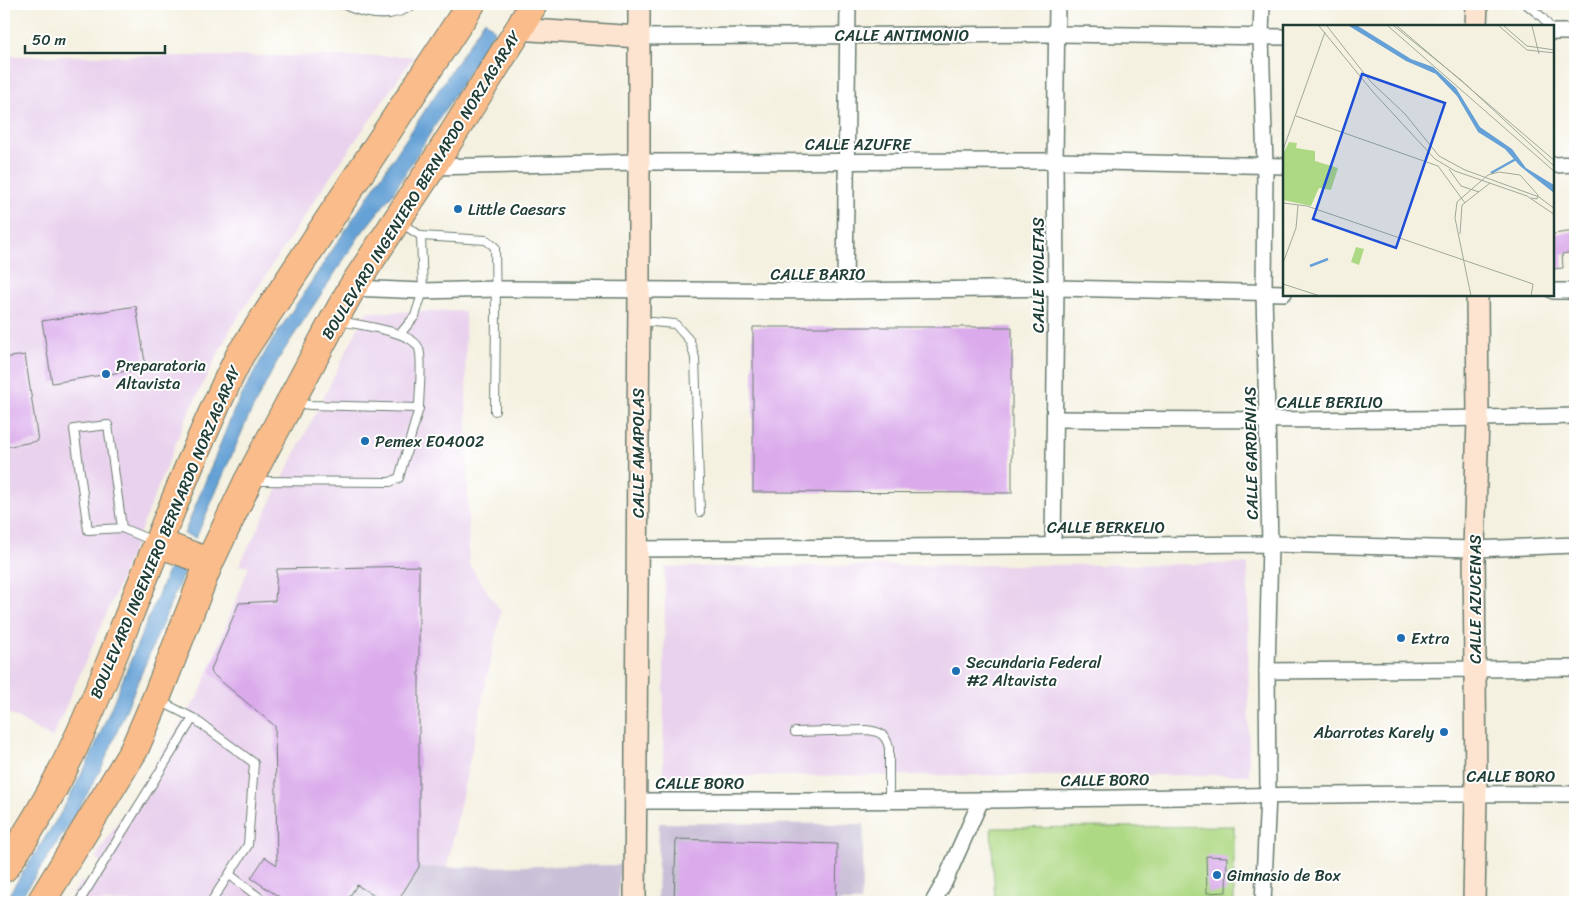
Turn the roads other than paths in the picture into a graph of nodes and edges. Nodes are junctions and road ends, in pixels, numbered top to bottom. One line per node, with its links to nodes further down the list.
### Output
1 (342, 4): 2 (lane)
2 (414, 4)
3 (471, 4): 59 (highway, BOULEVARD INGENIERO BERNARDO NORZAGARAY)
4 (639, 4): 17 (street, CALLE AMAPOLAS)
5 (848, 4): 16 (street)
6 (1057, 4): 15 (street, CALLE VIOLETAS)
7 (1262, 4): 18 (street, CALLE GARDENIAS)
8 (1476, 4): 11 (street)
9 (1526, 4): 12 (lane)
10 (521, 11): 17 (street, CALLE ANTIMONIO); 27 (highway, BOULEVARD INGENIERO BERNARDO NORZAGARAY)
11 (1476, 25)
12 (1548, 25)
13 (1554, 30): 14 (street)
14 (1575, 32)
15 (1057, 34): 16 (street, CALLE ANTIMONIO); 18 (street, CALLE ANTIMONIO); 21 (street, CALLE VIOLETAS)
16 (848, 35): 17 (street, CALLE ANTIMONIO); 20 (street)
17 (639, 37): 22 (street, CALLE AMAPOLAS)
18 (1262, 37): 19 (street, CALLE ANTIMONIO); 25 (street, CALLE GARDENIAS)
19 (1283, 37)
20 (845, 161): 21 (street, CALLE AZUFRE); 22 (street, CALLE AZUFRE); 37 (street)
21 (1055, 161): 25 (street, CALLE AZUFRE); 31 (street, CALLE VIOLETAS)
22 (639, 162): 27 (street, CALLE AZUFRE); 34 (street, CALLE AMAPOLAS)
23 (1575, 164): 24 (street)
24 (1554, 165)
25 (1265, 166): 26 (street, CALLE AZUFRE); 38 (street, CALLE GARDENIAS)
26 (1283, 166)
27 (432, 167): 28 (highway, BOULEVARD INGENIERO BERNARDO NORZAGARAY)
28 (396, 220): 29 (lane); 30 (highway, BOULEVARD INGENIERO BERNARDO NORZAGARAY)
29 (421, 236): 32 (lane); 33 (lane)
30 (352, 288): 33 (street, CALLE BARIO); 41 (highway, BOULEVARD INGENIERO BERNARDO NORZAGARAY)
31 (1056, 288): 37 (street, CALLE BARIO); 38 (street, CALLE BARIO); 48 (street, CALLE VIOLETAS)
32 (496, 289): 33 (street, CALLE BARIO); 34 (street, CALLE BARIO); 46 (lane)
33 (423, 291): 43 (lane)
34 (639, 291): 37 (street, CALLE BARIO); 42 (street, CALLE AMAPOLAS)
35 (1554, 291): 36 (street)
36 (1575, 291)
37 (845, 292)
38 (1264, 293): 39 (street, CALLE BARIO); 50 (street, CALLE GARDENIAS)
39 (1283, 293)
40 (1477, 296): 49 (street, CALLE AZUCENAS)
41 (334, 320): 43 (lane); 44 (highway, BOULEVARD INGENIERO BERNARDO NORZAGARAY)
42 (639, 320): 52 (lane); 57 (street, CALLE AMAPOLAS)
43 (400, 334): 45 (lane)
44 (290, 402): 45 (lane); 51 (highway, BOULEVARD INGENIERO BERNARDO NORZAGARAY)
45 (419, 408): 51 (lane)
46 (495, 411)
47 (1575, 416): 49 (street, CALLE BERILIO)
48 (1055, 419): 50 (street, CALLE BERILIO); 55 (street, CALLE VIOLETAS)
49 (1478, 419): 50 (street, CALLE BERILIO); 58 (street, CALLE AZUCENAS)
50 (1268, 420): 54 (street, CALLE GARDENIAS)
51 (248, 481): 59 (highway, BOULEVARD INGENIERO BERNARDO NORZAGARAY)
52 (700, 512)
53 (122, 528): 53 (lane); 59 (lane)
54 (1270, 544): 55 (street, CALLE BERKELIO); 58 (street, CALLE BERKELIO); 62 (street, CALLE GARDENIAS)
55 (1053, 545): 57 (street, CALLE BERKELIO)
56 (1575, 545): 58 (street, CALLE BERKELIO)
57 (637, 549): 70 (street, CALLE AMAPOLAS)
58 (1474, 549): 61 (street, CALLE AZUCENAS)
59 (183, 552): 63 (highway, BOULEVARD INGENIERO BERNARDO NORZAGARAY); 72 (highway, BOULEVARD INGENIERO BERNARDO NORZAGARAY)
60 (1575, 668): 61 (street)
61 (1475, 669): 62 (street); 66 (street, CALLE AZUCENAS)
62 (1267, 671): 68 (street, CALLE GARDENIAS)
63 (156, 700): 64 (lane); 74 (highway, BOULEVARD INGENIERO BERNARDO NORZAGARAY)
64 (193, 718): 73 (lane); 75 (lane)
65 (795, 732): 71 (lane)
66 (1476, 793): 67 (street, CALLE BORO); 68 (street, CALLE BORO); 81 (street, CALLE AZUCENAS)
67 (1575, 794)
68 (1268, 795): 69 (street, CALLE BORO); 80 (street, CALLE GARDENIAS)
69 (981, 800): 71 (street, CALLE BORO); 79 (street)
70 (636, 801): 71 (street, CALLE BORO); 78 (street, CALLE AMAPOLAS)
71 (888, 801)
72 (4, 868)
73 (230, 875): 76 (lane); 77 (lane)
74 (41, 902)
75 (79, 902)
76 (211, 902)
77 (265, 902)
78 (635, 902)
79 (933, 902)
80 (1263, 902)
81 (1474, 902)

